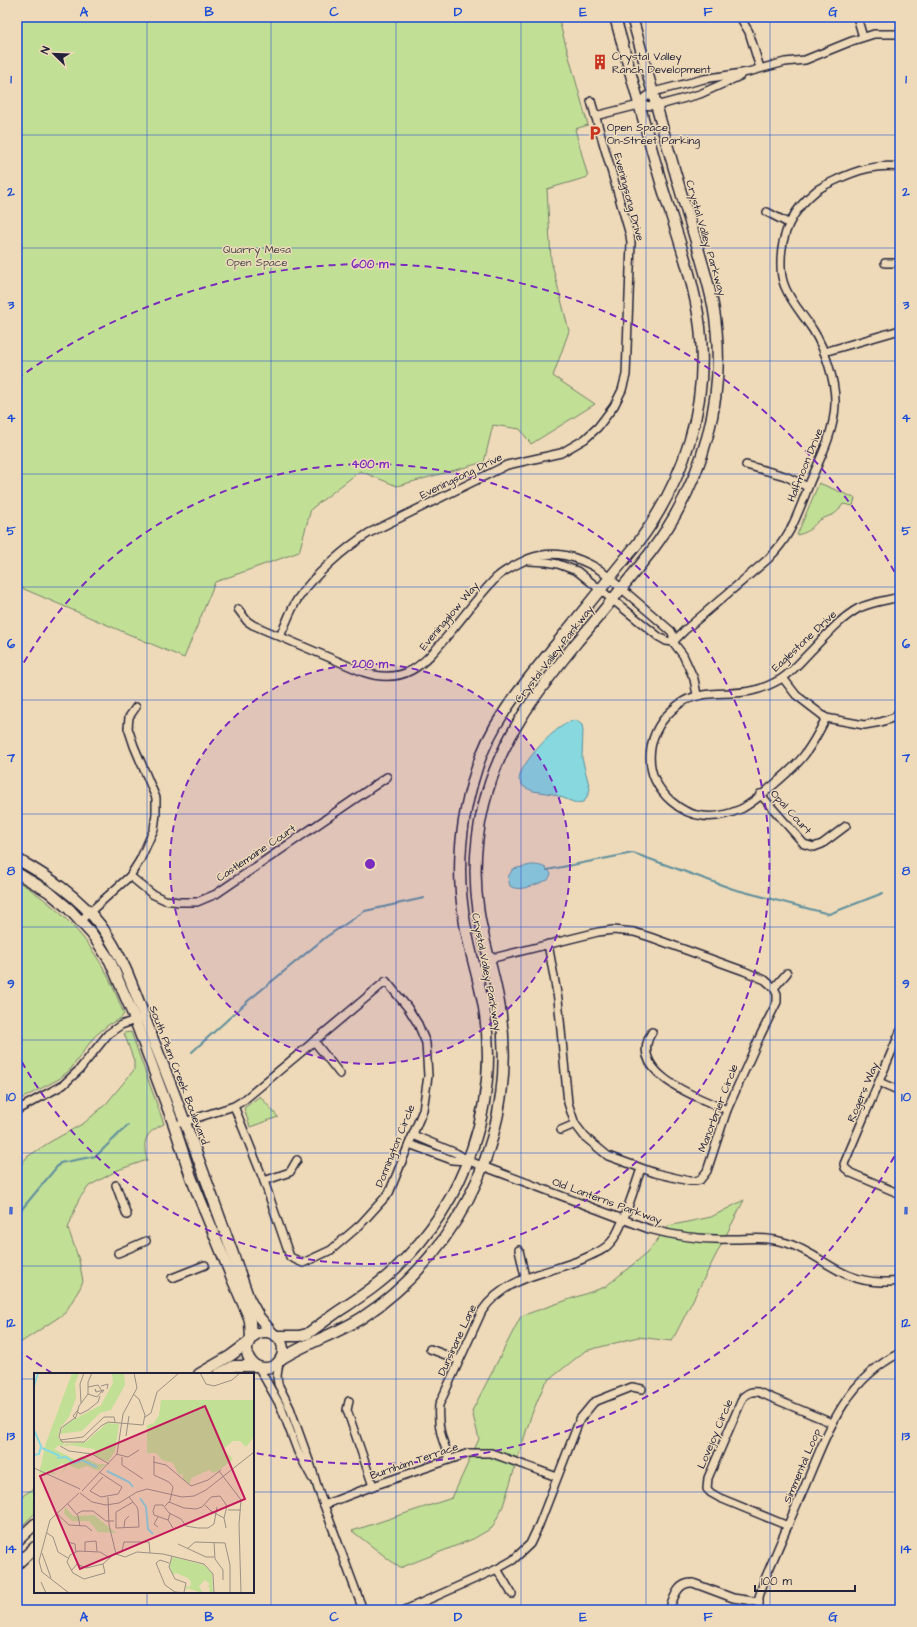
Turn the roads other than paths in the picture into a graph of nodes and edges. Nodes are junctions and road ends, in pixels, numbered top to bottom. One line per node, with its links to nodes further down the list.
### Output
1 (615, 17): 11 (main road, Crystal Valley Parkway)
2 (632, 17): 9 (main road, Crystal Valley Parkway)
3 (740, 17): 7 (street)
4 (857, 17): 6 (street)
5 (900, 34): 6 (street)
6 (863, 37): 7 (street)
7 (760, 68): 8 (street)
8 (748, 72): 9 (street); 12 (street)
9 (653, 92): 11 (street); 12 (main road, Crystal Valley Parkway)
10 (591, 100): 13 (street, Eveningsong Drive)
11 (639, 105): 12 (street); 13 (street); 24 (main road, Crystal Valley Parkway)
12 (656, 106): 25 (main road, Crystal Valley Parkway)
13 (596, 116): 30 (street, Eveningsong Drive)
14 (900, 167): 16 (street, Halfmoon Drive)
15 (767, 212): 16 (street)
16 (788, 223): 20 (street, Halfmoon Drive)
17 (884, 263): 18 (street)
18 (900, 263)
19 (900, 330): 20 (street)
20 (824, 352): 22 (street, Halfmoon Drive)
21 (746, 465): 22 (street)
22 (808, 487): 31 (street, Halfmoon Drive)
23 (522, 562): 24 (street, Eveningglow Way); 26 (street); 30 (street, Eveningglow Way)
24 (610, 578): 25 (street, Eveningglow Way); 26 (main road, Crystal Valley Parkway)
25 (622, 588): 28 (main road, Crystal Valley Parkway); 31 (street, Eveningglow Way)
26 (600, 589): 28 (street); 67 (main road, Crystal Valley Parkway)
27 (900, 597): 32 (street, Eaglestone Drive)
28 (613, 599): 31 (street); 46 (main road, Crystal Valley Parkway)
29 (238, 609): 30 (street, Eveningglow Way)
30 (280, 636)
31 (673, 642): 33 (street, Eveningglow Way)
32 (783, 678): 33 (street, Eaglestone Drive); 36 (street)
33 (697, 695): 38 (street, Eaglestone Drive)
34 (136, 707): 42 (street)
35 (900, 710): 36 (street)
36 (826, 718): 38 (street, Eaglestone Drive)
37 (388, 777): 42 (street, Castlemaine Court)
38 (760, 794): 39 (street, Opal Court)
39 (846, 826)
40 (17, 859): 43 (main road, South Plum Creek Boulevard)
41 (17, 873): 44 (main road, South Plum Creek Boulevard)
42 (130, 876): 43 (street)
43 (89, 912): 44 (street); 49 (main road, South Plum Creek Boulevard)
44 (81, 920): 50 (main road, South Plum Creek Boulevard)
45 (548, 944): 46 (street); 48 (street); 61 (street, Manorbrier Circle)
46 (489, 959): 68 (main road, Crystal Valley Parkway)
47 (787, 973): 48 (street)
48 (774, 988): 59 (street, Manorbrier Circle)
49 (144, 1016): 50 (street); 60 (main road, South Plum Creek Boulevard)
50 (134, 1020): 58 (street); 62 (main road, South Plum Creek Boulevard)
51 (652, 1032): 59 (street)
52 (900, 1032): 55 (street, Rogers Way)
53 (314, 1041): 54 (street); 57 (street, Donnington Circle); 64 (street, Donnington Circle)
54 (340, 1074)
55 (879, 1082): 56 (street); 72 (street, Rogers Way)
56 (900, 1091)
57 (234, 1106): 60 (street, Donnington Circle); 70 (street, Donnington Circle)
58 (17, 1110)
59 (727, 1110): 69 (street, Manorbrier Circle)
60 (186, 1122): 62 (street, Donnington Circle); 82 (main road, South Plum Creek Boulevard)
61 (575, 1124): 63 (street); 69 (street, Manorbrier Circle)
62 (174, 1125): 83 (main road, South Plum Creek Boulevard)
63 (562, 1130)
64 (413, 1135): 65 (street, Donnington Circle); 67 (street, Old Lanterns Parkway)
65 (409, 1144): 67 (street, Old Lanterns Parkway); 70 (street, Donnington Circle)
66 (297, 1160): 70 (street)
67 (469, 1161): 68 (street, Old Lanterns Parkway); 82 (main road, Crystal Valley Parkway)
68 (484, 1167): 74 (street, Old Lanterns Parkway); 86 (main road, Crystal Valley Parkway)
69 (642, 1169): 74 (street, Dunsinane Lane)
70 (264, 1181)
71 (116, 1185): 73 (street)
72 (900, 1194)
73 (127, 1215)
74 (622, 1220): 79 (street, Dunsinane Lane); 81 (street, Old Lanterns Parkway)
75 (146, 1241): 77 (street)
76 (519, 1250): 79 (street)
77 (118, 1252)
78 (205, 1265): 80 (street)
79 (525, 1277): 87 (street, Dunsinane Lane)
80 (172, 1278)
81 (900, 1280)
82 (275, 1335): 83 (main road); 86 (main road)
83 (250, 1340): 88 (main road); 89 (main road)
84 (430, 1349): 87 (street)
85 (900, 1353): 93 (street, Simmental Loop)
86 (280, 1360): 88 (main road); 97 (street)
87 (459, 1360): 94 (street, Dunsinane Lane)
88 (257, 1367): 90 (main road); 97 (street)
89 (201, 1373)
90 (221, 1373)
91 (642, 1389): 95 (street)
92 (349, 1401): 96 (street)
93 (832, 1423): 100 (street, Simmental Loop); 100 (street, Lovejoy Circle)
94 (450, 1459): 95 (street, Burnham Terrace); 96 (street, Burnham Terrace)
95 (557, 1477): 104 (street)
96 (373, 1486): 98 (street, Burnham Terrace)
97 (318, 1489): 98 (street)
98 (324, 1505): 107 (street)
99 (34, 1525): 101 (main road)
100 (788, 1526): 106 (street, Simmental Loop)
101 (17, 1541)
102 (34, 1548): 103 (main road)
103 (17, 1564)
104 (497, 1570): 105 (street); 108 (street)
105 (512, 1594)
106 (759, 1602): 109 (street); 110 (street, Simmental Loop)
107 (363, 1610)
108 (405, 1610)
109 (668, 1610)
110 (759, 1610)

